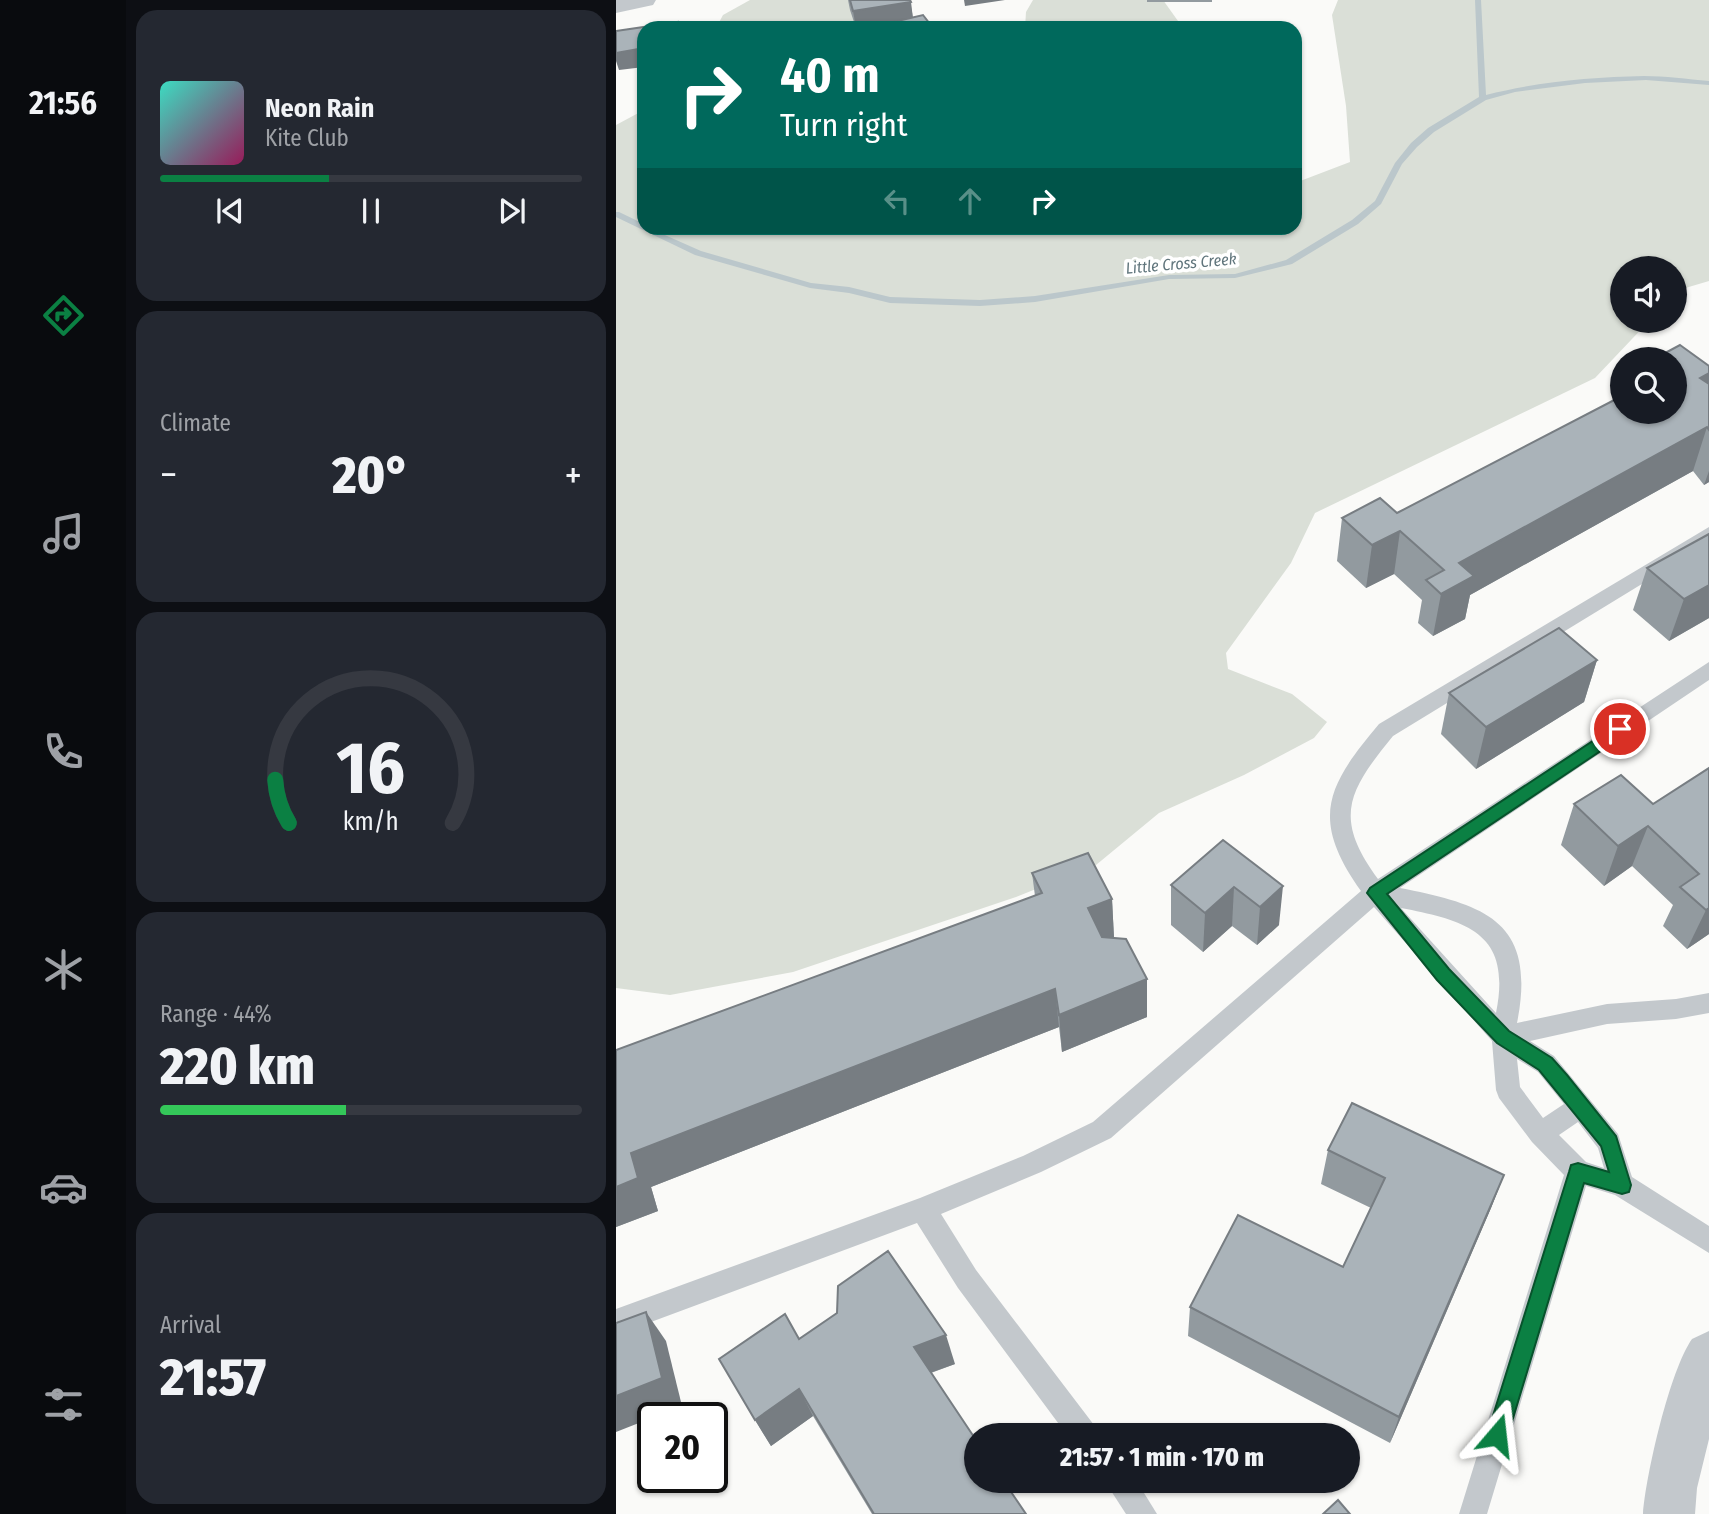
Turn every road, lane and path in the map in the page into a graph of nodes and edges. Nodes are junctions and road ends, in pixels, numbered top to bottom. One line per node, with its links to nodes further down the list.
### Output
1 (644, 0): 2 (street)
2 (616, 5)
3 (1709, 534): 5 (lane)
4 (1709, 670): 5 (lane)
5 (1376, 893): 7 (lane); 7 (lane); 12 (lane)
6 (1709, 1003): 7 (lane)
7 (1503, 1037): 8 (lane); 9 (lane)
8 (1580, 1107): 9 (lane); 11 (lane)
9 (1541, 1134): 10 (lane)
10 (1578, 1172): 11 (lane); 19 (lane)
11 (1622, 1185): 13 (lane)
12 (923, 1209): 14 (lane); 16 (lane)
13 (1709, 1241)
14 (616, 1322)
15 (1709, 1356): 20 (street)
16 (1075, 1423)
17 (1128, 1493): 18 (lane)
18 (1143, 1514)
19 (1473, 1514)
20 (1669, 1514)

